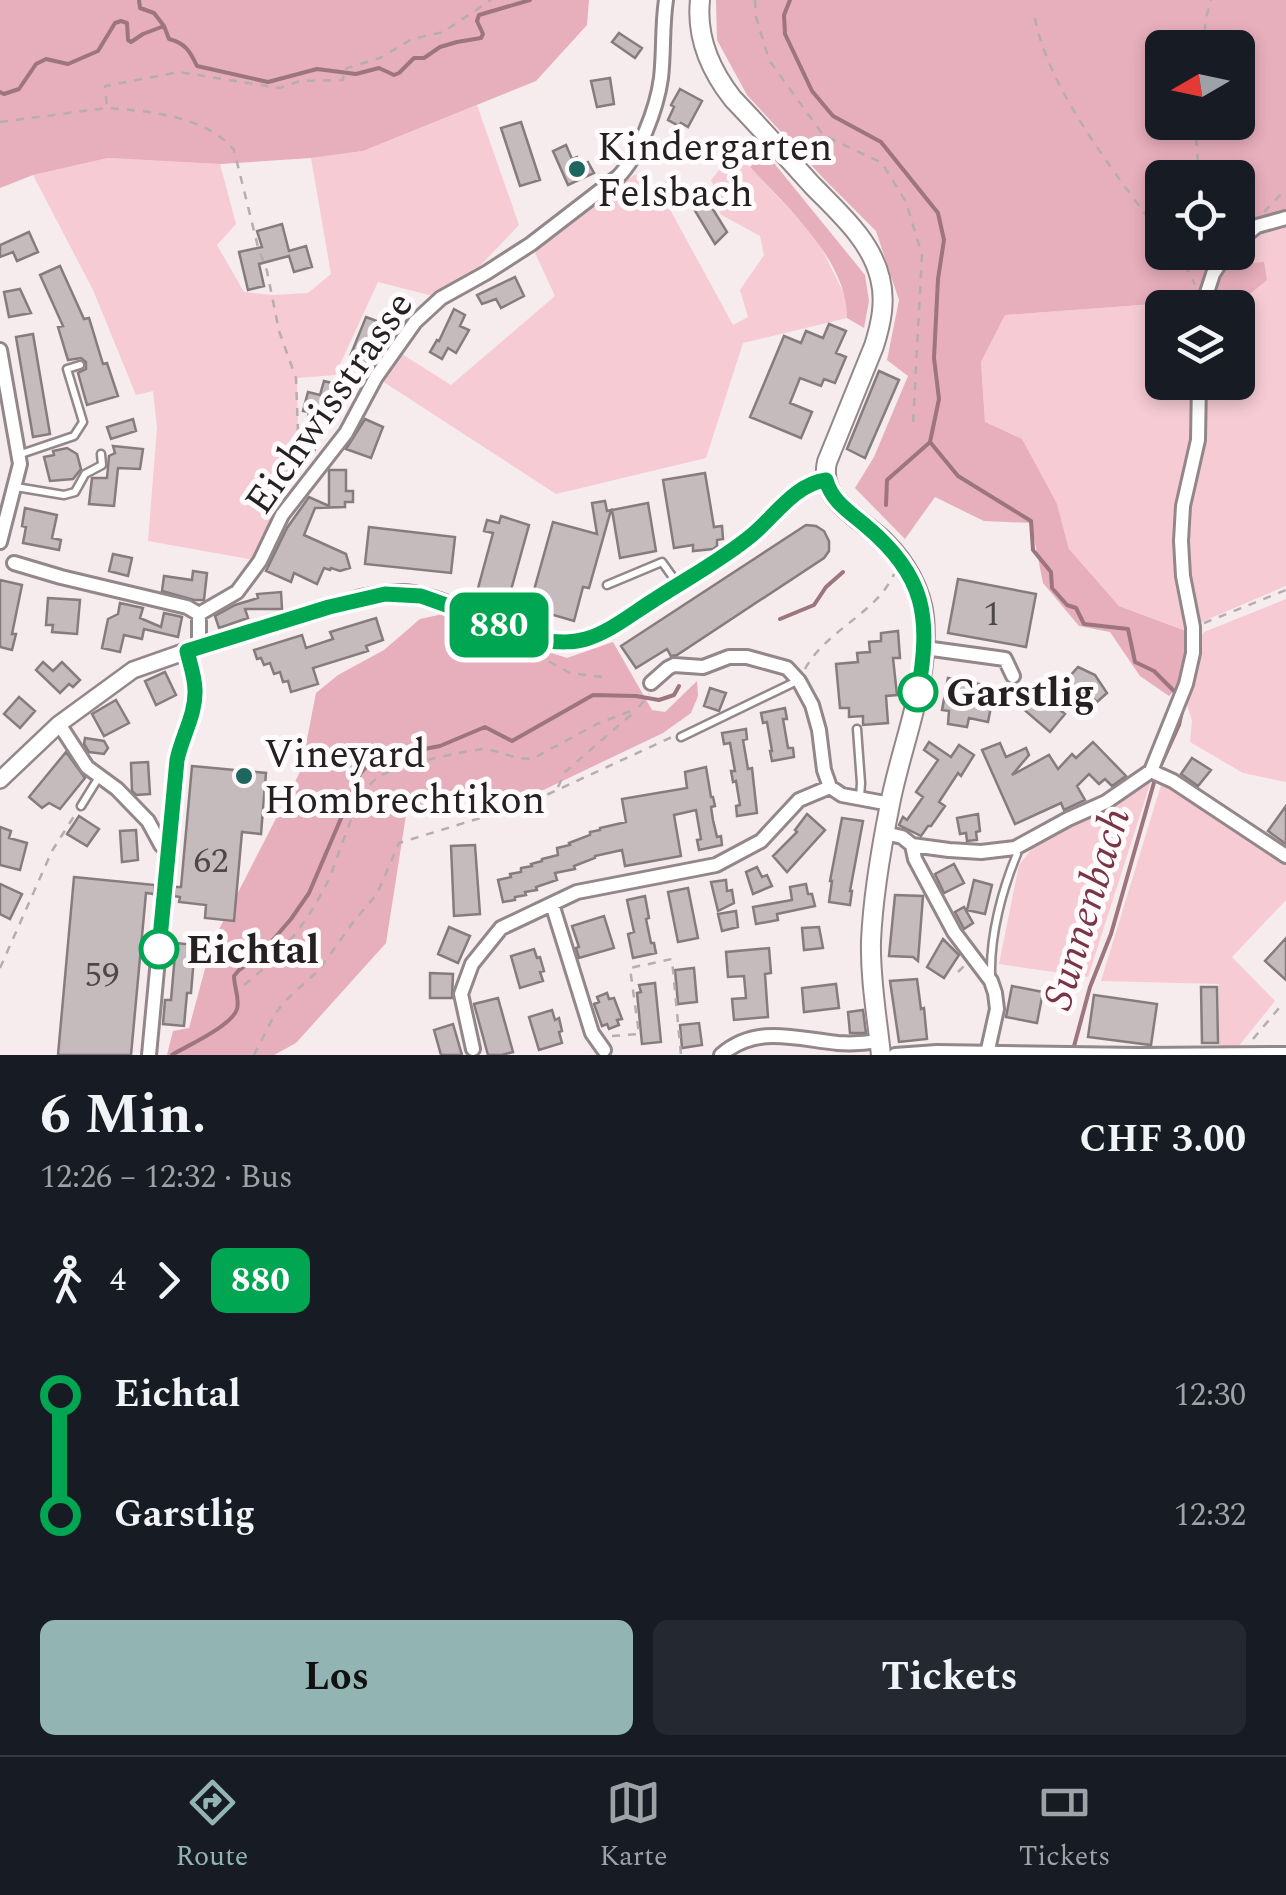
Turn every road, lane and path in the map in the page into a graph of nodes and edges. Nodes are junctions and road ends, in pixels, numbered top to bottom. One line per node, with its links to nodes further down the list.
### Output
1 (492, 0): 8 (path)
2 (666, 0): 21 (street, Eichwisstrasse)
3 (700, 0): 19 (main road)
4 (755, 0): 16 (path)
5 (1211, 0): 7 (path)
6 (1036, 18): 10 (path)
7 (1205, 30)
8 (107, 108): 9 (path); 21 (path)
9 (0, 122)
10 (1145, 213)
11 (1286, 218): 12 (street)
12 (1255, 228)
13 (0, 350): 18 (street)
14 (80, 364): 18 (lane)
15 (1199, 400): 29 (street)
16 (913, 424)
17 (101, 454): 20 (lane)
18 (20, 455): 20 (street)
19 (826, 480): 25 (street); 31 (main road)
20 (16, 487): 22 (street)
21 (282, 514): 28 (street, Eichwisstrasse)
22 (0, 542)
23 (14, 563): 28 (street)
24 (896, 568): 35 (path)
25 (678, 584): 26 (lane); 32 (street)
26 (607, 585)
27 (1286, 590): 29 (path)
28 (199, 614): 32 (street)
29 (1194, 627): 41 (street)
30 (528, 648): 34 (path)
31 (925, 648): 33 (street); 47 (main road)
32 (193, 649): 38 (street); 52 (street)
33 (1012, 676)
34 (602, 677)
35 (799, 681): 36 (street); 40 (lane); 44 (street)
36 (651, 688): 37 (path)
37 (636, 710): 45 (path); 57 (path)
38 (60, 724): 42 (street); 43 (street)
39 (857, 729): 46 (lane)
40 (681, 737): 45 (path)
41 (1151, 771): 51 (street); 53 (street)
42 (99, 776): 48 (lane); 52 (street)
43 (0, 780)
44 (830, 787): 46 (street); 54 (street)
45 (556, 790): 67 (path)
46 (860, 798): 47 (street)
47 (890, 804): 49 (main road)
48 (81, 806): 55 (path)
49 (885, 833): 50 (street); 59 (main road)
50 (912, 845): 51 (street); 56 (street)
51 (1016, 848): 56 (lane)
52 (168, 852): 66 (street)
53 (1286, 856)
54 (552, 904): 60 (street); 61 (street)
55 (0, 968)
56 (991, 981): 63 (street)
57 (244, 985)
58 (1286, 1006): 64 (path)
59 (880, 1048): 69 (street)
60 (473, 1049)
61 (604, 1050): 68 (path)
62 (1073, 1053): 63 (street); 64 (street)
63 (987, 1054): 70 (street)
64 (1240, 1054): 65 (street)
65 (1286, 1054)
66 (150, 1055)
67 (254, 1055)
68 (680, 1055)
69 (721, 1055)
70 (895, 1055)

